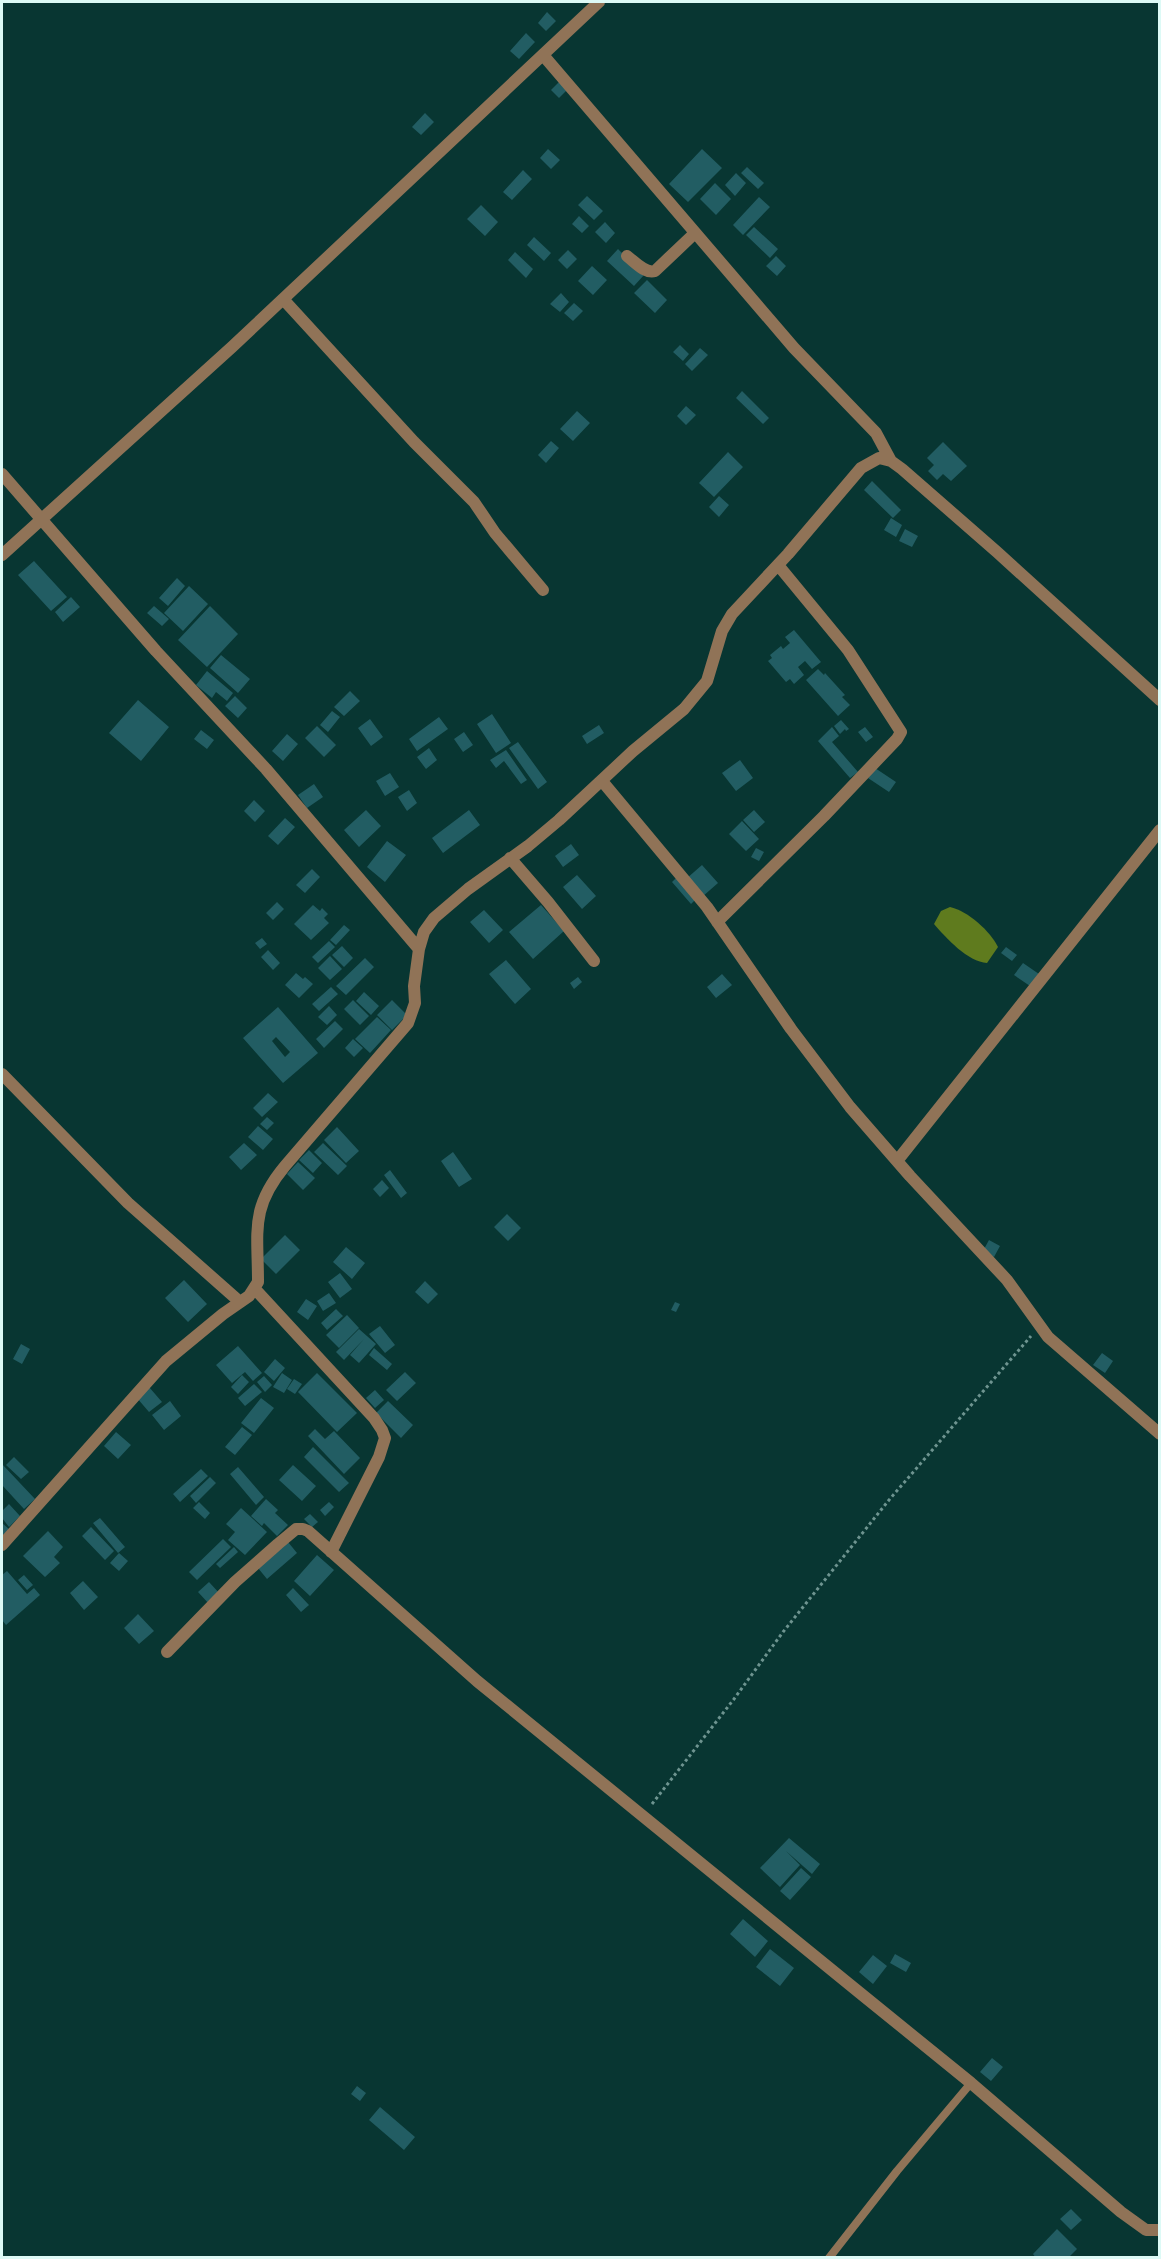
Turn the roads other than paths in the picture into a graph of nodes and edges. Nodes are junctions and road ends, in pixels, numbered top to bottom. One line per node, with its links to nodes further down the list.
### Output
1 (599, 2): 2 (street)
2 (543, 55): 3 (street); 5 (street)
3 (695, 232): 4 (street); 6 (street)
4 (627, 256)
5 (283, 299): 8 (street); 11 (street)
6 (891, 461): 10 (street); 12 (street)
7 (2, 474): 8 (street)
8 (40, 519): 9 (street); 17 (street)
9 (2, 555)
10 (778, 565): 13 (street); 16 (street)
11 (543, 590)
12 (1160, 700)
13 (602, 781): 15 (street); 16 (street)
14 (1160, 830): 20 (street)
15 (510, 858): 17 (street); 18 (street)
16 (717, 921): 20 (street)
17 (419, 949): 21 (street)
18 (594, 961)
19 (2, 1074): 22 (street)
20 (897, 1161): 23 (street)
21 (255, 1289): 22 (street); 25 (street)
22 (240, 1302): 24 (street)
23 (1160, 1434)
24 (2, 1545)
25 (331, 1551): 26 (street); 27 (street)
26 (167, 1652)
27 (971, 2083): 28 (street); 29 (lane)
28 (1160, 2230)
29 (829, 2258)

